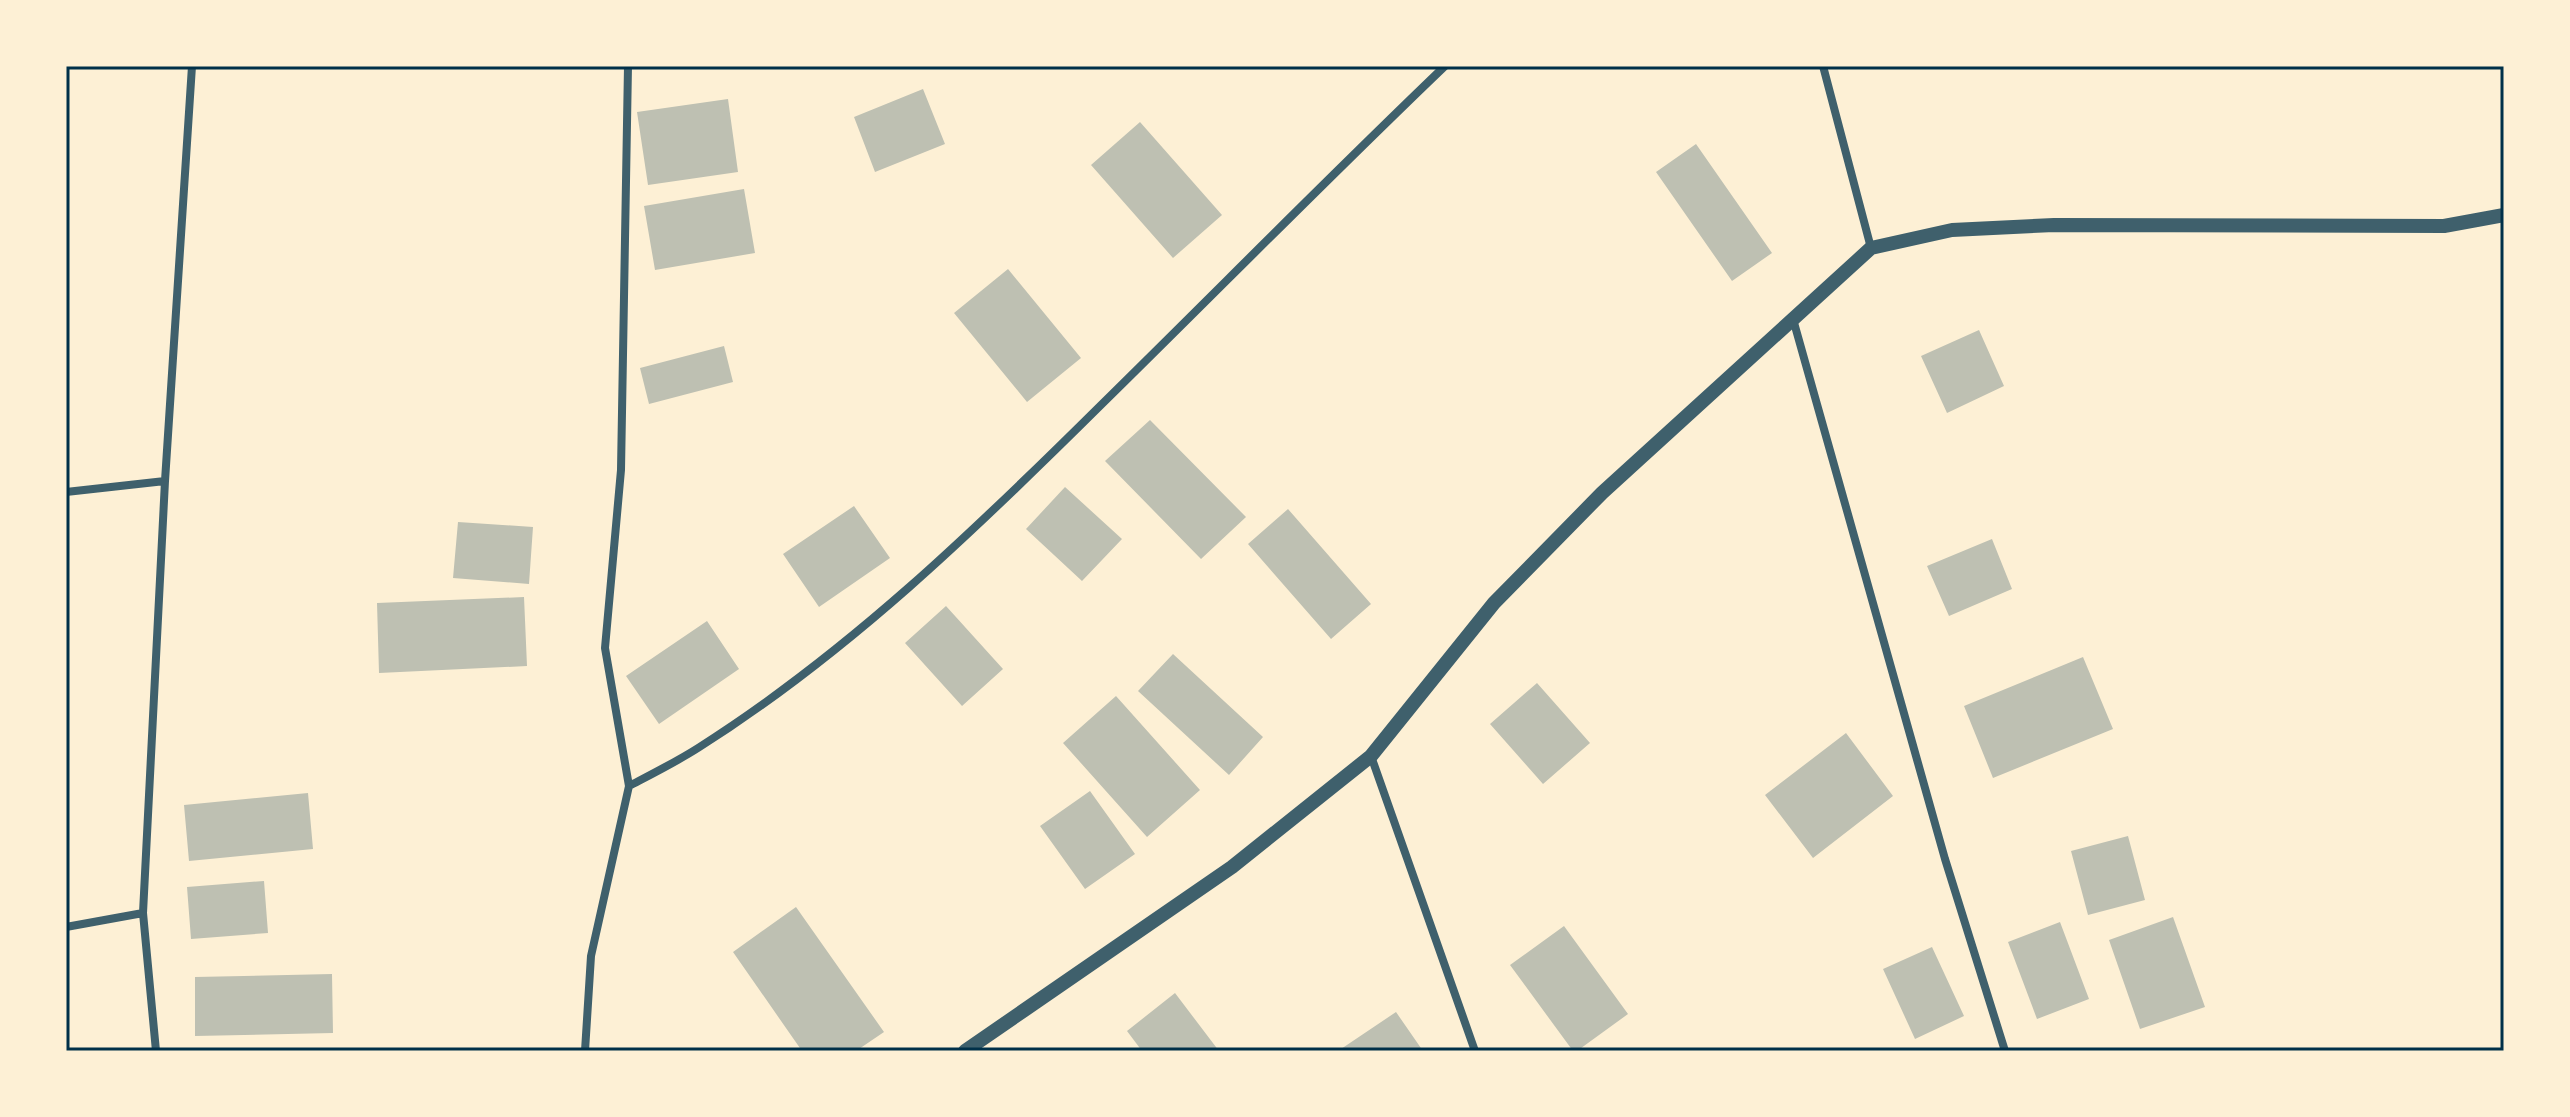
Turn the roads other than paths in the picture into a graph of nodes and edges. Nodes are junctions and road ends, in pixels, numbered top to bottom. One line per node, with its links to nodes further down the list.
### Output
1 (192, 66): 8 (street)
2 (628, 66): 11 (street)
3 (1445, 66): 11 (street)
4 (1823, 66): 6 (street)
5 (2504, 215): 6 (street)
6 (1871, 248): 7 (street)
7 (1793, 319): 10 (street); 18 (street)
8 (165, 481): 9 (street); 12 (street)
9 (66, 492)
10 (1371, 756): 16 (street); 17 (street)
11 (629, 786): 15 (street)
12 (143, 913): 13 (street); 14 (street)
13 (66, 927)
14 (156, 1051)
15 (585, 1051)
16 (965, 1051)
17 (1475, 1051)
18 (2005, 1051)

